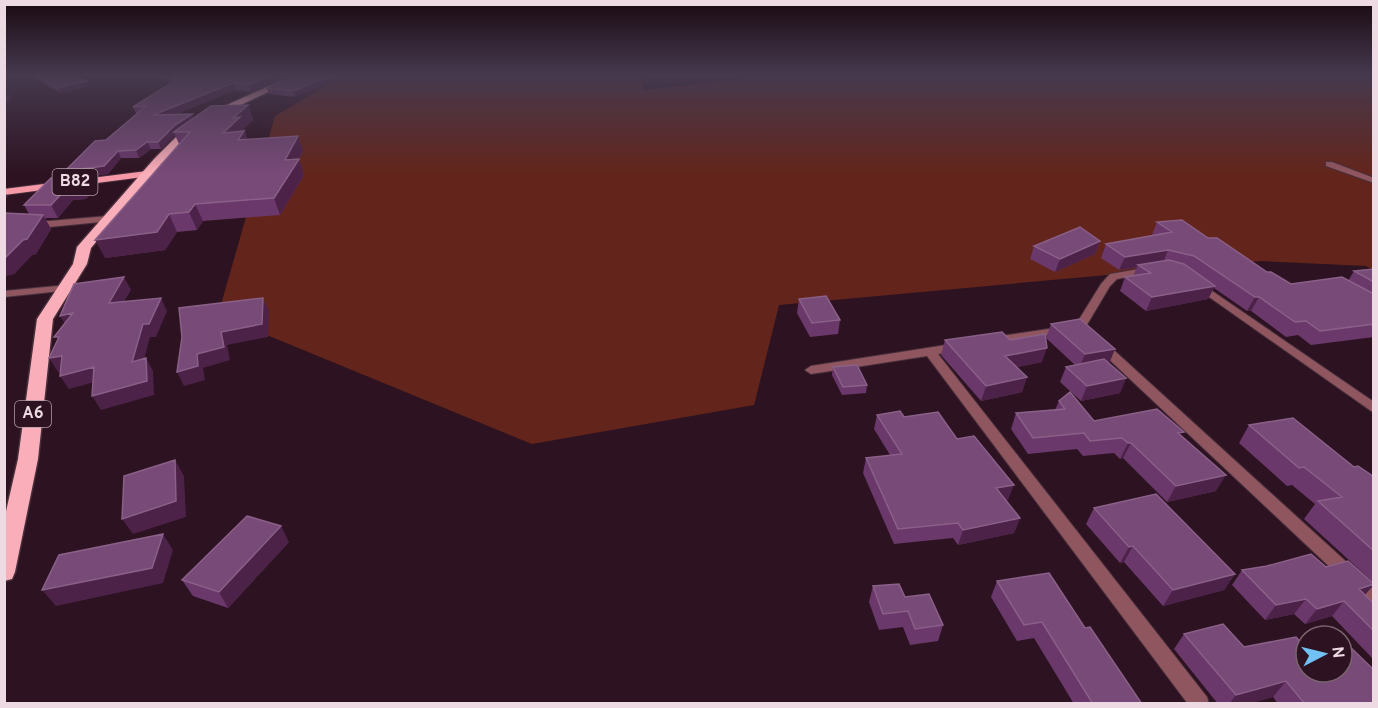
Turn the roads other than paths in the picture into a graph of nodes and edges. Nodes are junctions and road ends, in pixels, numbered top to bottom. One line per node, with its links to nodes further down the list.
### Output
1 (227, 108): 4 (highway, A6)
2 (240, 108): 9 (highway, A6)
3 (1329, 164): 5 (street)
4 (147, 174): 6 (main road, B82); 7 (highway, A6)
5 (1374, 181)
6 (4, 192)
7 (108, 219): 8 (street); 9 (highway, A6)
8 (4, 222)
9 (80, 264): 12 (highway, A6)
10 (1162, 268): 14 (street)
11 (1192, 280): 17 (street)
12 (67, 288): 13 (street); 18 (highway, A6)
13 (4, 294)
14 (1081, 326): 15 (street); 20 (street)
15 (930, 352): 16 (street); 21 (street)
16 (812, 369)
17 (1374, 409)
18 (8, 539): 19 (highway, A6)
19 (4, 573)
20 (1374, 598)
21 (1200, 704)

